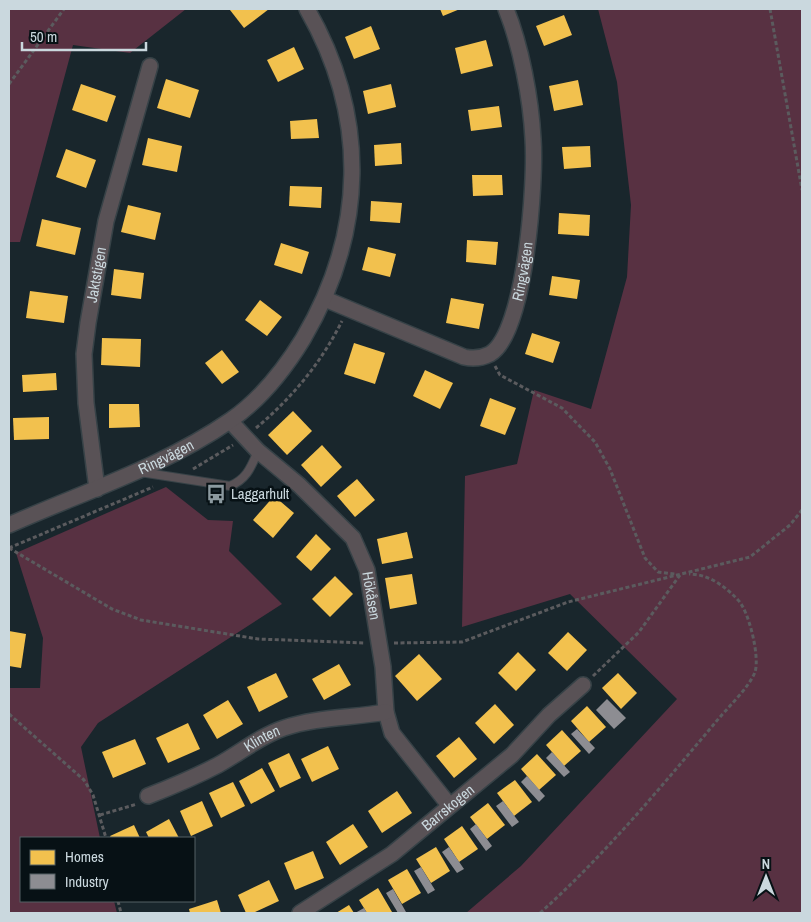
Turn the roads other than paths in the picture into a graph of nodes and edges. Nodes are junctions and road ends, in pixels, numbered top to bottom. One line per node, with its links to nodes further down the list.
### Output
1 (307, 9): 4 (street, Ringvägen)
2 (506, 9): 4 (street, Ringvägen)
3 (150, 66): 8 (street, Jaktstigen)
4 (326, 298): 5 (street, Ringvägen)
5 (230, 421): 6 (street, Hökåsen); 7 (street, Ringvägen)
6 (258, 451): 7 (lane); 11 (street, Hökåsen)
7 (136, 472): 8 (street, Ringvägen)
8 (97, 489): 9 (street, Ringvägen)
9 (9, 525)
10 (583, 685): 13 (street, Barrskogen)
11 (386, 712): 12 (street, Klinten); 13 (street, Hökåsen)
12 (148, 796)
13 (449, 805): 14 (street, Barrskogen)
14 (300, 913)

